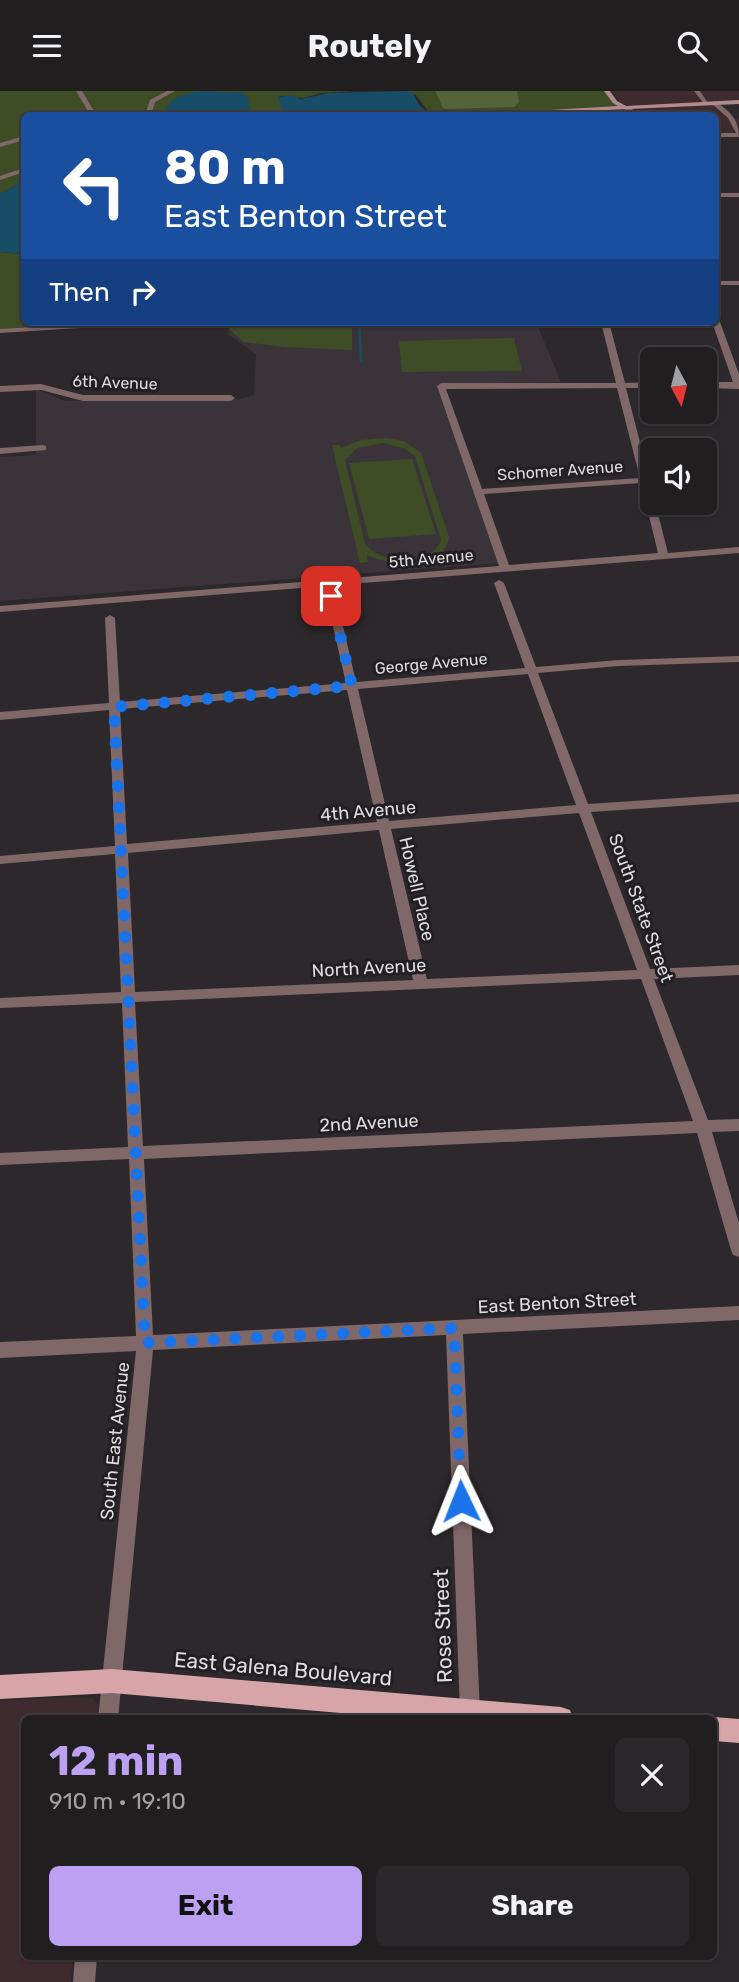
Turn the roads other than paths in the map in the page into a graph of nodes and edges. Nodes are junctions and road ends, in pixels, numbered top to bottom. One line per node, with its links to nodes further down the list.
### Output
1 (79, 91): 8 (street)
2 (172, 91): 9 (street)
3 (607, 91): 7 (street)
4 (697, 91): 6 (street)
5 (739, 102): 6 (street)
6 (711, 104): 7 (street); 14 (street)
7 (626, 108): 12 (street); 13 (street)
8 (90, 112)
9 (149, 112)
10 (517, 112): 11 (street)
11 (539, 112)
12 (576, 112)
13 (633, 112)
14 (739, 134): 15 (street)
15 (719, 135)
16 (21, 139): 17 (street)
17 (0, 145)
18 (21, 171): 19 (street)
19 (0, 179)
20 (719, 195): 21 (street)
21 (739, 195)
22 (719, 283): 23 (street)
23 (739, 283)
24 (49, 326): 27 (street)
25 (606, 326): 28 (street)
26 (717, 326): 31 (street)
27 (0, 331)
28 (621, 385): 29 (street); 36 (street); 38 (street)
29 (640, 385)
30 (718, 385): 31 (street)
31 (739, 385)
32 (0, 389): 33 (street, 6th Avenue)
33 (231, 398)
34 (43, 449): 35 (street)
35 (0, 451)
36 (640, 463)
37 (640, 480): 38 (street, Schomer Avenue)
38 (478, 492): 42 (street)
39 (653, 515): 41 (street)
40 (739, 550): 41 (street, 5th Avenue)
41 (664, 556): 42 (street, 5th Avenue)
42 (505, 568): 45 (street, 5th Avenue)
43 (499, 583): 48 (street, South State Street)
44 (331, 596): 49 (street, Howell Place)
45 (0, 609)
46 (110, 618): 50 (street, South East Avenue)
47 (739, 659): 48 (street, George Avenue)
48 (534, 670): 49 (street, George Avenue); 53 (street, South State Street)
49 (352, 686): 50 (street, George Avenue); 54 (street, Howell Place)
50 (114, 707): 51 (street, George Avenue); 55 (street, South East Avenue)
51 (0, 716)
52 (739, 798): 53 (street, 4th Avenue)
53 (585, 809): 54 (street, 4th Avenue); 58 (street, South State Street)
54 (385, 828): 55 (street, 4th Avenue); 59 (street, Howell Place)
55 (122, 851): 56 (street, 4th Avenue); 60 (street, South East Avenue)
56 (0, 860)
57 (739, 970): 58 (street, North Avenue)
58 (647, 974): 59 (street, North Avenue); 63 (street, South State Street)
59 (421, 984): 60 (street, North Avenue)
60 (130, 999): 61 (street, North Avenue); 64 (street, South East Avenue)
61 (0, 1003)
62 (739, 1125): 63 (street, 2nd Avenue)
63 (704, 1127): 64 (street, 2nd Avenue); 66 (street, South State Street)
64 (137, 1153): 65 (street, 2nd Avenue); 69 (street, South East Avenue)
65 (0, 1159)
66 (739, 1250)
67 (739, 1313): 68 (street, East Benton Street)
68 (454, 1328): 69 (street, East Benton Street); 73 (street, Rose Street)
69 (145, 1343): 70 (street, East Benton Street); 71 (street, South East Avenue)
70 (0, 1350)
71 (112, 1681): 72 (main road, East Galena Boulevard); 73 (main road, East Galena Boulevard); 74 (street, South East Avenue)
72 (0, 1687)
73 (470, 1712): 75 (main road, East Galena Boulevard)
74 (108, 1715)
75 (509, 1715)
76 (717, 1729): 77 (main road)
77 (739, 1731)
78 (86, 1960): 79 (street)
79 (84, 1982)

